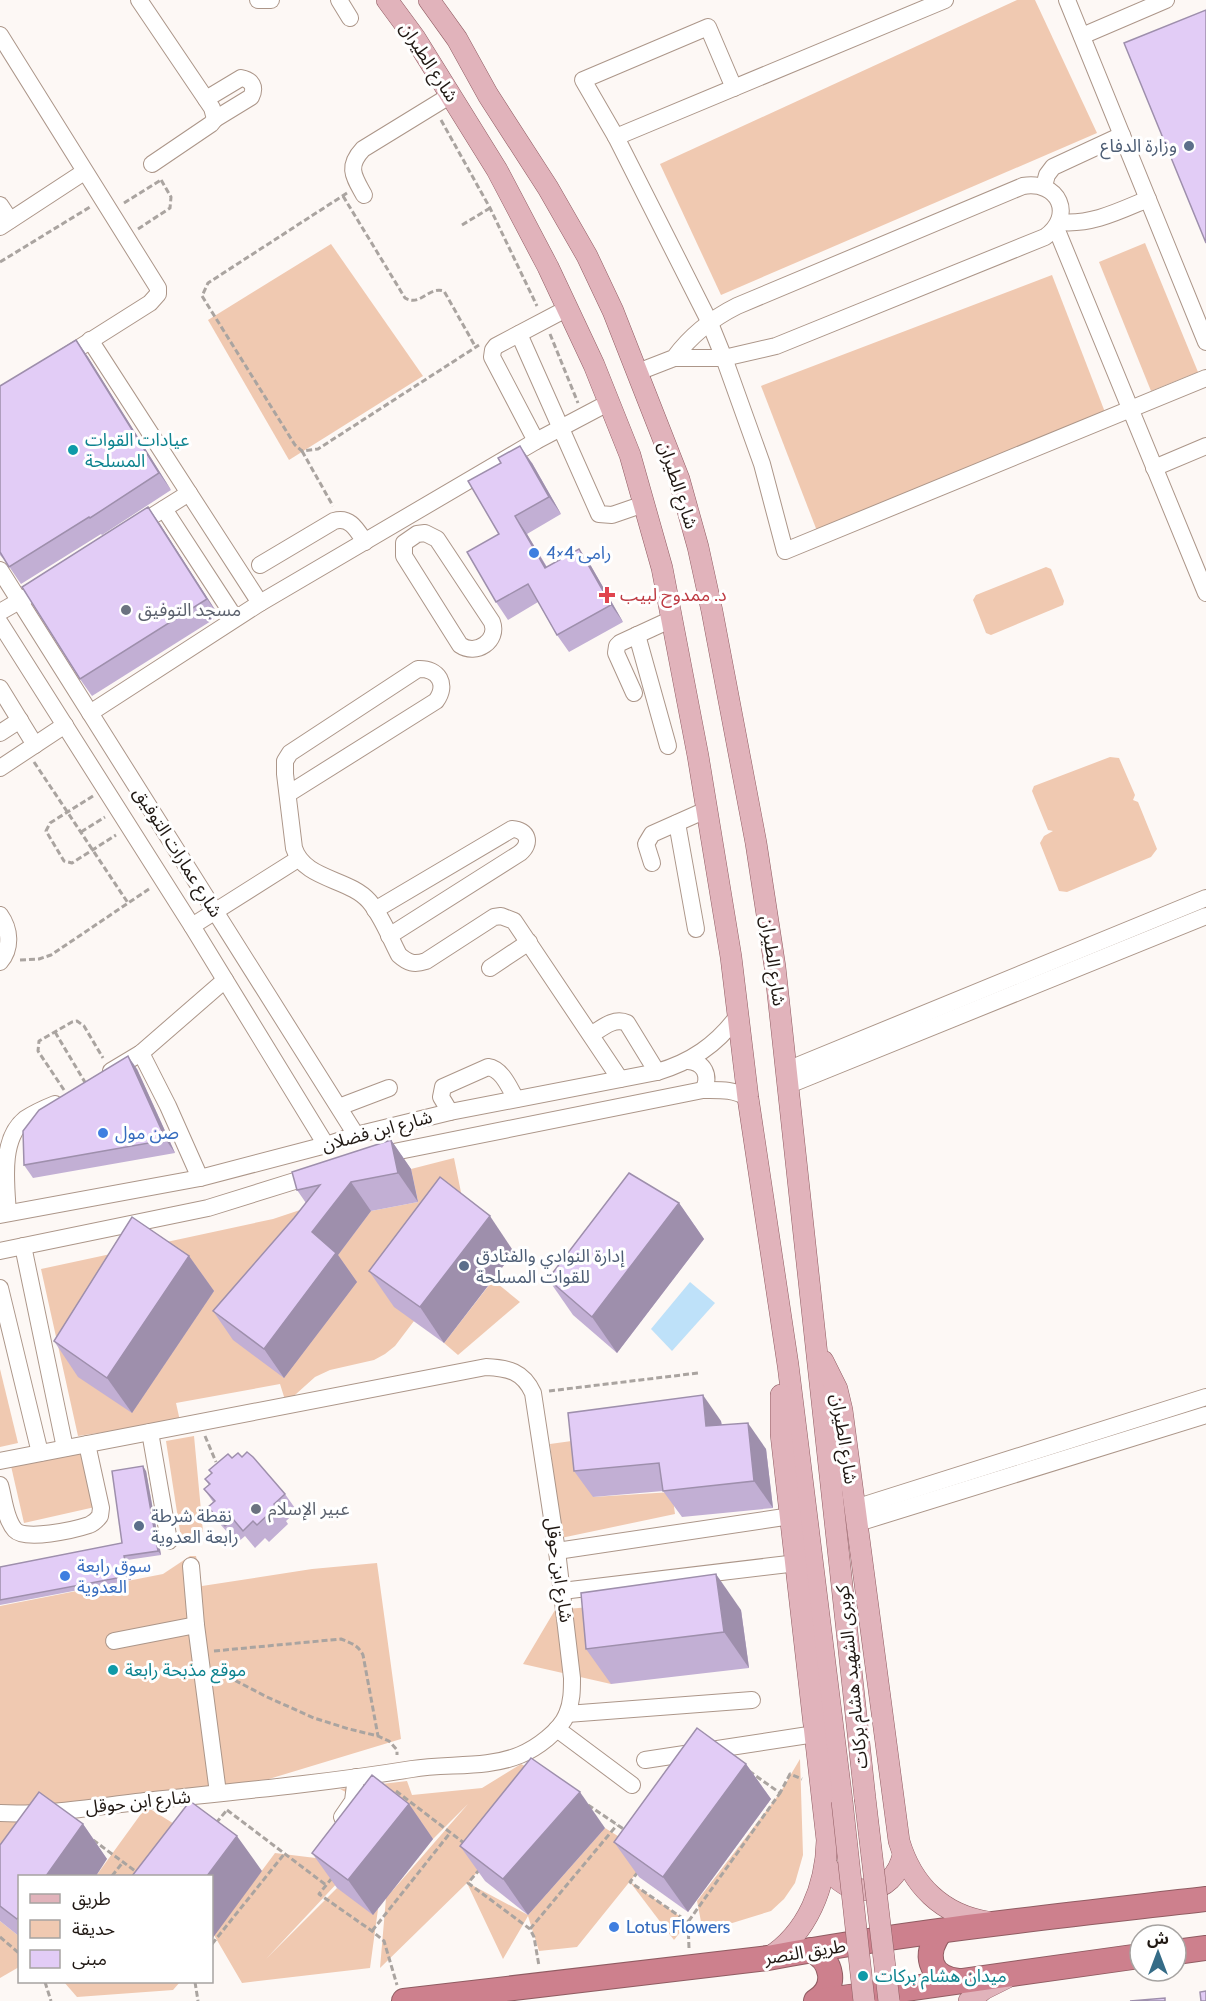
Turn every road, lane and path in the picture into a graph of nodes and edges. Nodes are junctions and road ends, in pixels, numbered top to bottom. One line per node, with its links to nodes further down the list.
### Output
1 (139, 0): 15 (street)
2 (258, 0): 3 (street)
3 (271, 0)
4 (339, 0): 10 (street)
5 (387, 0): 14 (main road, شارع الطيران)
6 (429, 0): 46 (main road, شارع الطيران)
7 (945, 0): 13 (street)
8 (1067, 0): 12 (street)
9 (1166, 0): 12 (street)
10 (350, 18)
11 (0, 35): 21 (street)
12 (1082, 36): 18 (street)
13 (735, 88): 19 (street); 19 (street)
14 (451, 95): 16 (street); 35 (main road, شارع الطيران)
15 (206, 99): 17 (street); 17 (street)
16 (433, 106): 24 (street); 29 (path)
17 (215, 119): 20 (street)
18 (1122, 135): 23 (street); 26 (street)
19 (616, 137): 37 (street)
20 (152, 164): 22 (path)
21 (84, 172): 28 (street); 30 (street)
22 (161, 180): 28 (path); 33 (path)
23 (1044, 186): 32 (street); 37 (street)
24 (362, 190): 25 (path)
25 (343, 196): 42 (path); 54 (path)
26 (1148, 199): 32 (street); 41 (street)
27 (0, 205): 30 (street)
28 (106, 206): 33 (street); 34 (path)
29 (490, 208): 31 (path); 36 (path)
30 (5, 223)
31 (462, 225)
32 (1058, 225): 44 (street); 49 (street)
33 (126, 237): 39 (street)
34 (0, 262)
35 (568, 308): 36 (street); 48 (main road, شارع الطيران)
36 (544, 320): 38 (street); 50 (path)
37 (709, 321): 43 (street); 44 (street)
38 (519, 334): 51 (street); 52 (street)
39 (90, 340): 45 (street); 56 (street)
40 (484, 341): 42 (path)
41 (1206, 342)
42 (476, 346): 54 (path)
43 (674, 358): 44 (street); 46 (street)
44 (724, 358): 49 (street)
45 (50, 366)
46 (638, 372): 117 (main road, شارع الطيران)
47 (1206, 378): 49 (street)
48 (608, 403): 50 (street); 57 (main road, شارع الطيران)
49 (1130, 409): 55 (street)
50 (583, 416): 51 (street)
51 (561, 427): 52 (street); 57 (street)
52 (536, 441): 60 (street)
53 (1206, 446): 55 (street)
54 (302, 451): 59 (path)
55 (1154, 468): 67 (street)
56 (189, 493): 58 (street); 69 (street)
57 (644, 504): 72 (main road, شارع الطيران)
58 (164, 509): 61 (street); 71 (street)
59 (340, 519): 62 (street); 64 (street)
60 (393, 525): 62 (street); 63 (street)
61 (126, 533)
62 (365, 542): 69 (street)
63 (404, 543): 63 (street)
64 (260, 565)
65 (0, 570): 68 (street, شارع عمارات التوفيق)
66 (39, 589): 68 (street)
67 (1206, 593)
68 (20, 601): 70 (street); 77 (street, شارع عمارات التوفيق)
69 (260, 603): 71 (street)
70 (0, 612)
71 (235, 618): 77 (street)
72 (672, 619): 74 (street); 87 (main road, شارع الطيران)
73 (0, 623): 79 (street, شارع عمارات التوفيق)
74 (637, 635): 76 (street); 81 (street)
75 (0, 688): 78 (street)
76 (634, 693)
77 (90, 713): 99 (street, شارع عمارات التوفيق)
78 (20, 720): 80 (street); 82 (street)
79 (64, 725): 82 (street); 84 (street, شارع عمارات التوفيق)
80 (0, 734)
81 (668, 746)
82 (31, 748): 83 (street); 88 (path)
83 (0, 768)
84 (105, 788): 86 (street, شارع عمارات التوفيق); 88 (path)
85 (288, 794): 85 (street); 93 (street)
86 (117, 808): 90 (street, شارع عمارات التوفيق); 91 (path)
87 (706, 810): 89 (street); 109 (main road, شارع الطيران)
88 (68, 812): 91 (path); 92 (path)
89 (677, 823): 94 (street); 103 (street)
90 (129, 827): 92 (path); 95 (street, شارع عمارات التوفيق)
91 (81, 832): 92 (path)
92 (93, 850): 97 (path)
93 (298, 859): 98 (street); 99 (street)
94 (652, 863)
95 (163, 880): 97 (path); 102 (street, شارع عمارات التوفيق)
96 (1206, 898): 112 (street)
97 (128, 903): 106 (path)
98 (375, 910): 104 (street); 104 (street)
99 (215, 911): 102 (street); 125 (street, شارع عمارات التوفيق)
100 (0, 915): 106 (street)
101 (1206, 916): 112 (street)
102 (192, 926): 108 (street, شارع عمارات التوفيق)
103 (696, 929)
104 (389, 936): 105 (street)
105 (528, 942): 107 (street); 111 (street)
106 (2, 960)
107 (490, 968)
108 (225, 980): 113 (street); 128 (street, شارع عمارات التوفيق)
109 (737, 1017): 114 (street, شارع ابن فضلان); 123 (main road, شارع الطيران)
110 (55, 1032): 115 (path); 119 (path); 122 (path)
111 (591, 1035): 116 (street); 118 (street)
112 (871, 1045): 117 (street)
113 (141, 1053): 115 (street); 131 (street)
114 (688, 1060): 116 (street, شارع ابن فضلان); 121 (street)
115 (111, 1071): 119 (street)
116 (657, 1072): 118 (street, شارع ابن فضلان)
117 (788, 1078): 136 (main road, شارع الطيران)
118 (620, 1079): 124 (street, شارع ابن فضلان)
119 (87, 1086)
120 (389, 1088): 125 (street)
121 (703, 1090): 123 (street, شارع ابن فضلان); 129 (street, شارع ابن فضلان)
122 (69, 1097): 132 (street)
123 (748, 1098): 137 (main road, شارع الطيران)
124 (516, 1099): 126 (street, شارع ابن فضلان); 126 (street)
125 (339, 1107): 127 (street, شارع عمارات التوفيق)
126 (450, 1112): 127 (street, شارع ابن فضلان)
127 (356, 1135): 128 (street, شارع ابن فضلان)
128 (326, 1144): 131 (street, شارع ابن فضلان)
129 (369, 1157)
130 (325, 1171): 133 (street, شارع ابن فضلان)
131 (200, 1178): 132 (street, شارع ابن فضلان)
132 (4, 1214)
133 (23, 1246): 134 (street, شارع ابن فضلان); 146 (street)
134 (0, 1251)
135 (0, 1288): 147 (street)
136 (818, 1353): 151 (main road, شارع الطيران); 218 (main road, كوبرى الشهيد هشام بركات, bridge)
137 (788, 1365): 152 (main road, شارع الطيران); 217 (main road, كوبرى الشهيد هشام بركات, bridge)
138 (698, 1373): 139 (path)
139 (532, 1393): 142 (street); 154 (street, شارع ابن حوقل)
140 (1206, 1397): 145 (street)
141 (1206, 1415): 145 (street)
142 (202, 1422): 143 (street); 149 (path)
143 (150, 1432): 144 (street); 153 (street)
144 (87, 1444): 146 (street); 150 (street)
145 (1077, 1446): 151 (street)
146 (64, 1448): 147 (street)
147 (40, 1453): 148 (street)
148 (0, 1461)
149 (216, 1462)
150 (0, 1485)
151 (856, 1515): 184 (main road, شارع الطيران)
152 (791, 1516): 154 (street); 155 (main road, شارع الطيران)
153 (169, 1541)
154 (557, 1551): 157 (street, شارع ابن حوقل)
155 (797, 1563): 157 (street); 164 (main road, شارع الطيران)
156 (191, 1566): 158 (street)
157 (562, 1591): 162 (street, شارع ابن حوقل)
158 (196, 1625): 159 (street); 160 (street)
159 (114, 1641)
160 (201, 1658): 165 (path); 165 (path); 172 (street)
161 (752, 1700): 162 (street)
162 (567, 1714): 163 (street, شارع ابن حوقل)
163 (557, 1729): 168 (street, شارع ابن حوقل); 170 (street)
164 (815, 1734): 166 (street); 171 (main road, شارع الطيران)
165 (378, 1736): 168 (path)
166 (645, 1760)
167 (743, 1766): 173 (path)
168 (407, 1770): 169 (street, شارع ابن حوقل); 180 (path)
169 (356, 1777): 172 (street, شارع ابن حوقل); 178 (street)
170 (632, 1785)
171 (821, 1786): 173 (path); 186 (main road, شارع الطيران)
172 (218, 1793): 175 (street, شارع ابن حوقل)
173 (780, 1793): 194 (path)
174 (581, 1800): 176 (path)
175 (0, 1813)
176 (617, 1825): 179 (path); 196 (path)
177 (214, 1826): 183 (path)
178 (334, 1827)
179 (627, 1831)
180 (450, 1833): 182 (path); 197 (path)
181 (90, 1838): 185 (path)
182 (469, 1847)
183 (285, 1853): 192 (path); 200 (path)
184 (903, 1855): 186 (main road); 195 (main road, شارع الطيران)
185 (123, 1862): 189 (path); 190 (path)
186 (826, 1864): 205 (main road, شارع الطيران)
187 (643, 1865): 194 (path)
188 (480, 1868): 196 (path)
189 (113, 1875)
190 (141, 1875)
191 (333, 1875): 192 (path)
192 (326, 1885): 197 (path)
193 (1206, 1899): 195 (highway, طريق النصر)
194 (688, 1922): 207 (path)
195 (1001, 1923): 198 (highway, طريق النصر)
196 (530, 1929): 210 (path)
197 (372, 1931): 212 (path)
198 (940, 1932): 202 (highway, طريق النصر); 211 (highway)
199 (0, 1937): 204 (path)
200 (213, 1943)
201 (1206, 1947): 203 (highway)
202 (811, 1950): 205 (highway, طريق النصر); 215 (highway)
203 (1188, 1950)
204 (18, 1952)
205 (768, 1958): 207 (highway, طريق النصر)
206 (1128, 1958): 211 (highway)
207 (690, 1968): 210 (highway, طريق النصر)
208 (45, 1983): 213 (path)
209 (195, 1983): 214 (path)
210 (543, 1985): 212 (highway, طريق النصر)
211 (963, 1991): 216 (highway)
212 (401, 1996)
213 (51, 2001)
214 (198, 2001)
215 (816, 2001)
216 (821, 2001)
217 (864, 2001)
218 (889, 2001)

